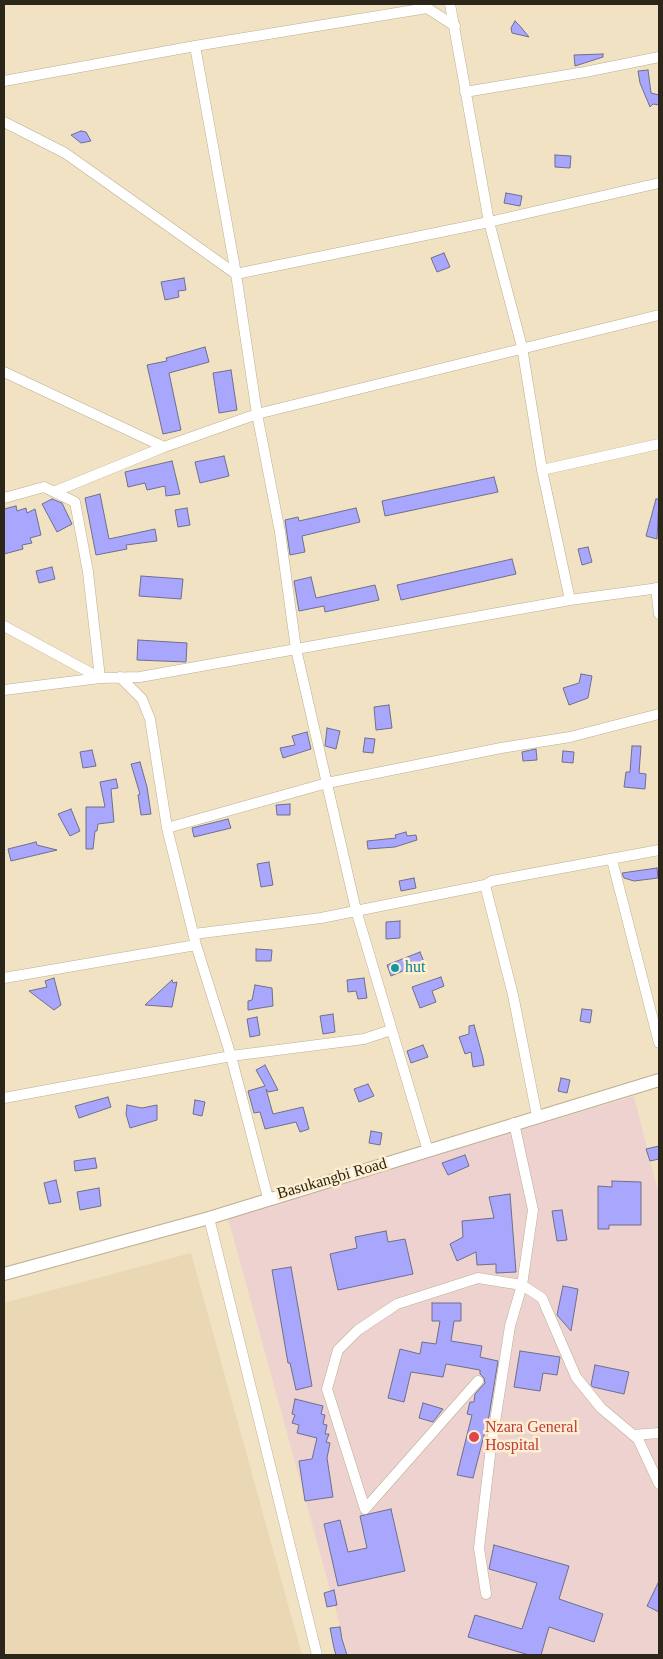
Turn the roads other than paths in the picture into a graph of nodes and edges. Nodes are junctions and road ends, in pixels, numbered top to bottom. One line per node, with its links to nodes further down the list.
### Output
1 (450, 4): 3 (street)
2 (429, 6): 3 (street); 4 (street)
3 (455, 26): 7 (street)
4 (195, 46): 6 (street); 11 (street)
5 (659, 56): 7 (street)
6 (4, 81)
7 (465, 92): 10 (street)
8 (4, 122): 11 (street)
9 (659, 183): 10 (street)
10 (489, 222): 11 (street); 13 (street)
11 (236, 274): 15 (street)
12 (659, 315): 13 (street)
13 (522, 347): 15 (street); 18 (street)
14 (4, 372): 17 (street)
15 (257, 414): 17 (street); 25 (street)
16 (659, 444): 18 (street)
17 (164, 447): 19 (street)
18 (542, 470): 22 (street)
19 (56, 491): 20 (street); 27 (street)
20 (4, 498)
21 (658, 588): 22 (street); 23 (street)
22 (570, 600): 25 (street)
23 (659, 614)
24 (4, 626): 27 (street)
25 (296, 649): 26 (street); 30 (street)
26 (120, 677): 27 (street); 31 (street)
27 (100, 678): 28 (street)
28 (4, 690)
29 (659, 714): 30 (street)
30 (327, 784): 31 (street); 35 (street)
31 (167, 828): 36 (street)
32 (659, 850): 33 (street)
33 (612, 860): 34 (street); 40 (street)
34 (485, 884): 35 (street); 44 (street)
35 (356, 910): 36 (street); 39 (street)
36 (194, 934): 37 (street)
37 (196, 945): 38 (street); 41 (street)
38 (4, 978)
39 (391, 1030): 41 (street); 46 (street)
40 (659, 1043)
41 (231, 1056): 43 (street); 47 (street)
42 (659, 1080): 44 (street, Basukangbi Road)
43 (4, 1098)
44 (537, 1116): 45 (street, Basukangbi Road)
45 (514, 1123): 46 (street, Basukangbi Road); 50 (street)
46 (428, 1151): 47 (street, Basukangbi Road)
47 (268, 1198): 48 (street, Basukangbi Road)
48 (209, 1218): 49 (street, Basukangbi Road); 56 (street)
49 (4, 1274)
50 (522, 1284): 51 (street); 53 (street); 55 (street)
51 (478, 1381)
52 (659, 1433): 53 (street)
53 (633, 1435): 54 (street)
54 (659, 1484)
55 (486, 1594)
56 (317, 1655)

